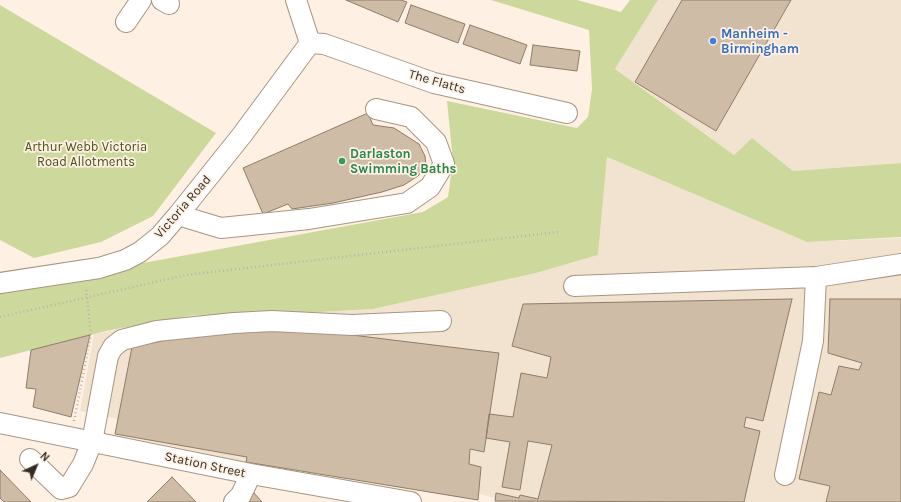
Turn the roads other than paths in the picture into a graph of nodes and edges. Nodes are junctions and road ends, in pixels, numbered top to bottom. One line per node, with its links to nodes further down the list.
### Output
1 (141, 0): 3 (street)
2 (296, 0): 4 (street)
3 (126, 22)
4 (310, 42): 6 (street, The Flatts); 7 (street, Victoria Road)
5 (376, 109): 7 (street)
6 (567, 113)
7 (178, 215): 10 (street, Victoria Road)
8 (901, 264): 9 (street)
9 (816, 277): 11 (street); 17 (street)
10 (0, 283)
11 (574, 286)
12 (441, 320): 14 (street)
13 (0, 423): 14 (street, Station Street)
14 (92, 442): 15 (street); 16 (street, Station Street)
15 (30, 459)
16 (251, 474): 18 (street); 19 (street, Station Street)
17 (785, 476)
18 (234, 502)
19 (410, 502)

